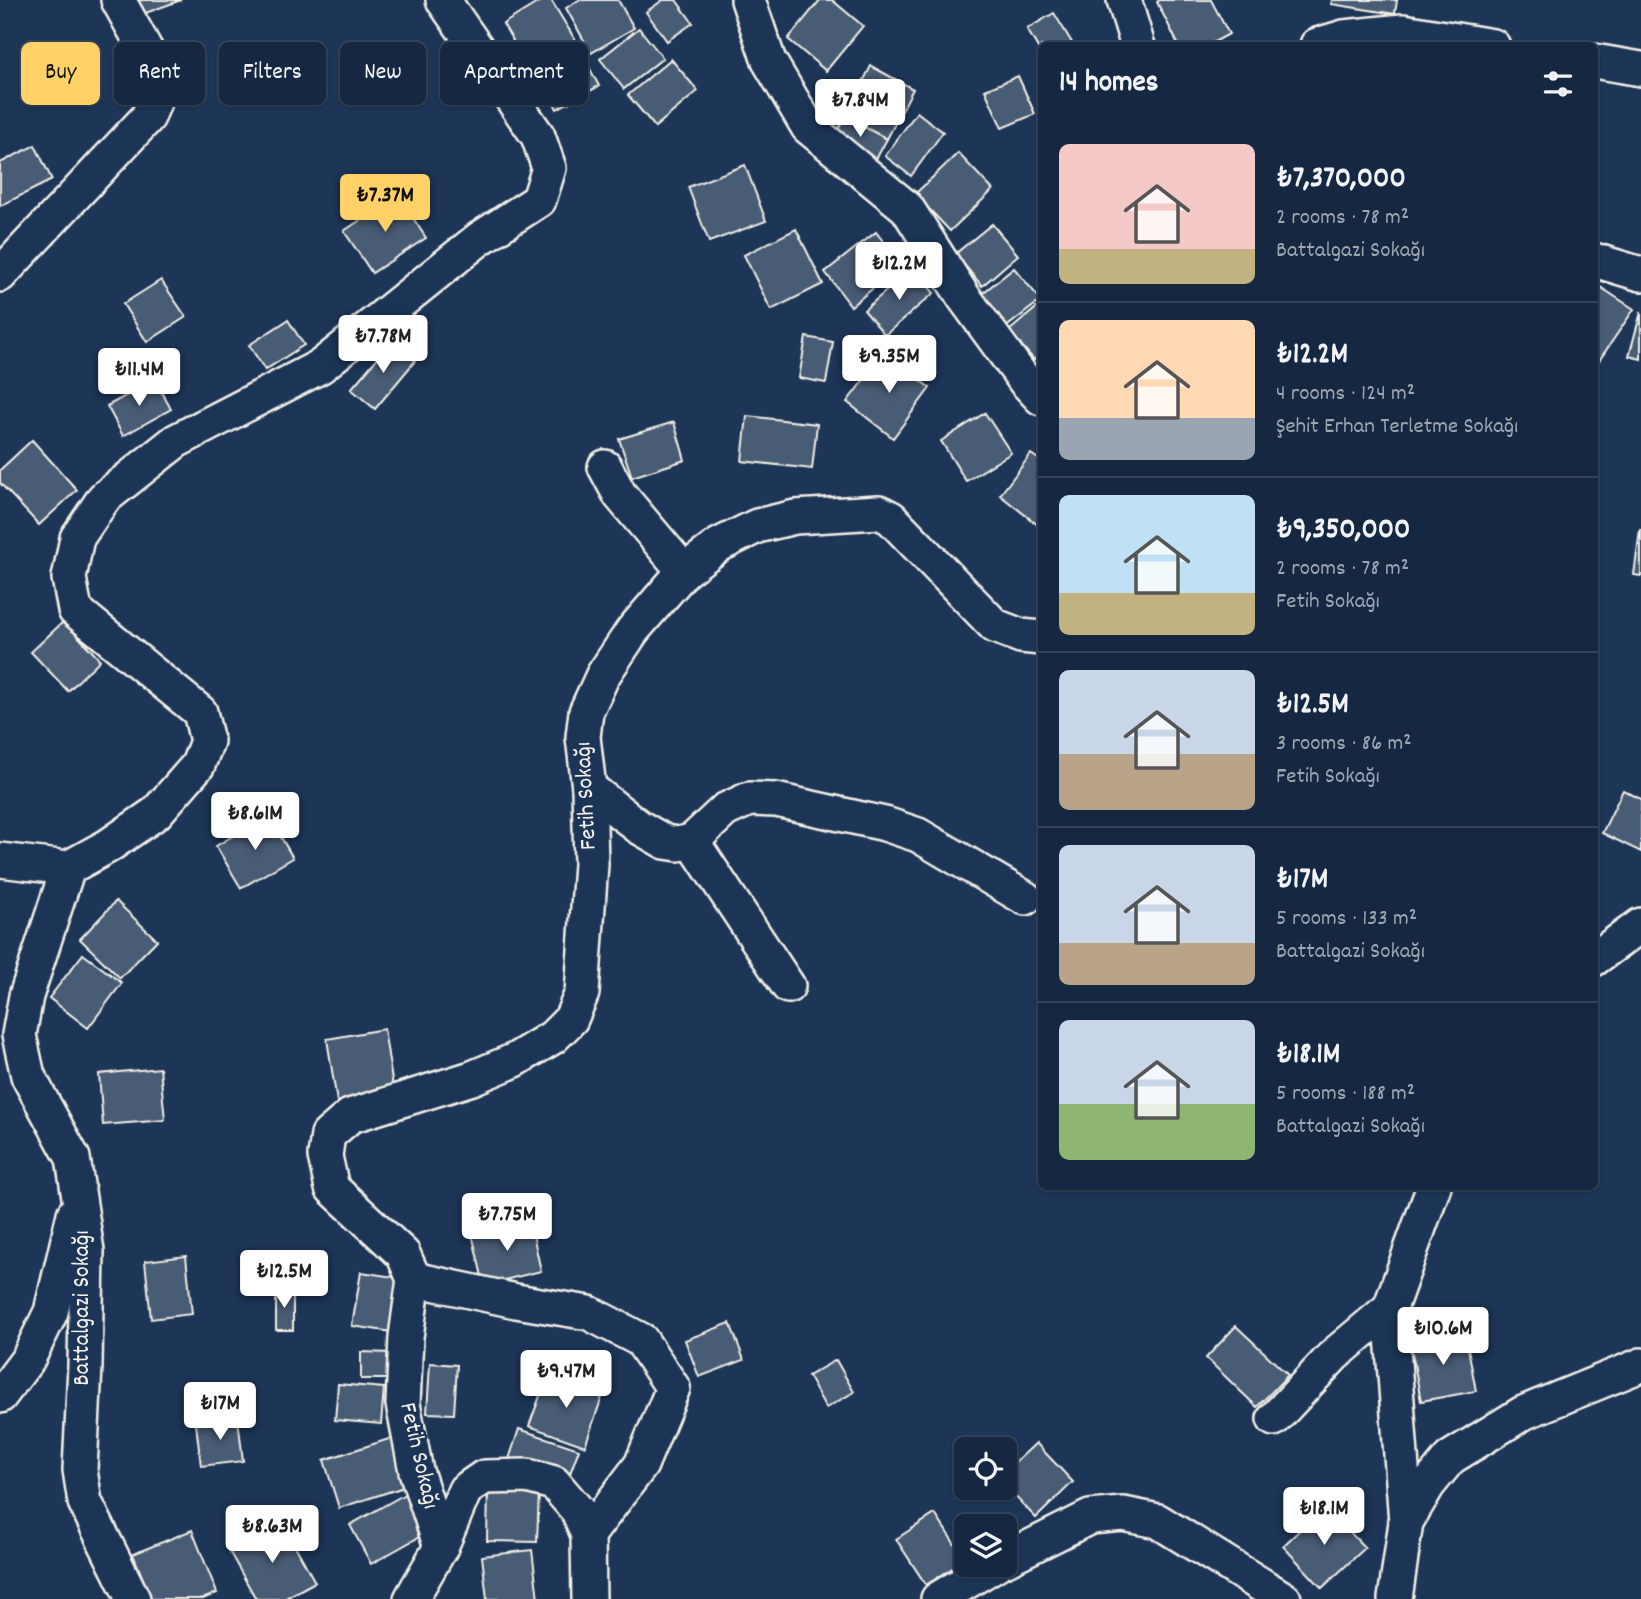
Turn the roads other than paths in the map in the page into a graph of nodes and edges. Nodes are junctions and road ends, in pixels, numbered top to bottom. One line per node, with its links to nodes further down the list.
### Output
1 (118, 0): 12 (street)
2 (443, 0): 20 (street)
3 (748, 0): 13 (street)
4 (1124, 0): 5 (street)
5 (1137, 42)
6 (1326, 42): 7 (street)
7 (1467, 42)
8 (1598, 62): 9 (street)
9 (1641, 69)
10 (1598, 261): 11 (street)
11 (1641, 274)
12 (0, 275)
13 (1038, 395)
14 (605, 467): 15 (street)
15 (684, 571): 16 (street, Fetih Sokağı); 17 (street, Fetih Sokağı)
16 (1038, 638)
17 (589, 788): 18 (street); 27 (street, Fetih Sokağı)
18 (692, 841): 21 (street); 24 (street)
19 (0, 860): 20 (street)
20 (68, 868): 26 (street, Battalgazi Sokağı)
21 (1025, 898)
22 (1641, 925): 23 (street)
23 (1598, 956)
24 (788, 986)
25 (1433, 1190): 28 (street)
26 (79, 1191): 30 (street); 37 (street, Battalgazi Sokağı)
27 (414, 1279): 33 (street); 34 (street, Fetih Sokağı)
28 (1390, 1308): 31 (street); 32 (street)
29 (1641, 1365): 32 (street)
30 (0, 1396)
31 (1274, 1419)
32 (1406, 1522): 42 (street)
33 (588, 1535): 34 (street); 39 (street)
34 (441, 1547): 38 (street)
35 (1017, 1554): 41 (street)
36 (974, 1577): 40 (street)
37 (133, 1599)
38 (411, 1599)
39 (589, 1599)
40 (938, 1599)
41 (1284, 1599)
42 (1395, 1599)

